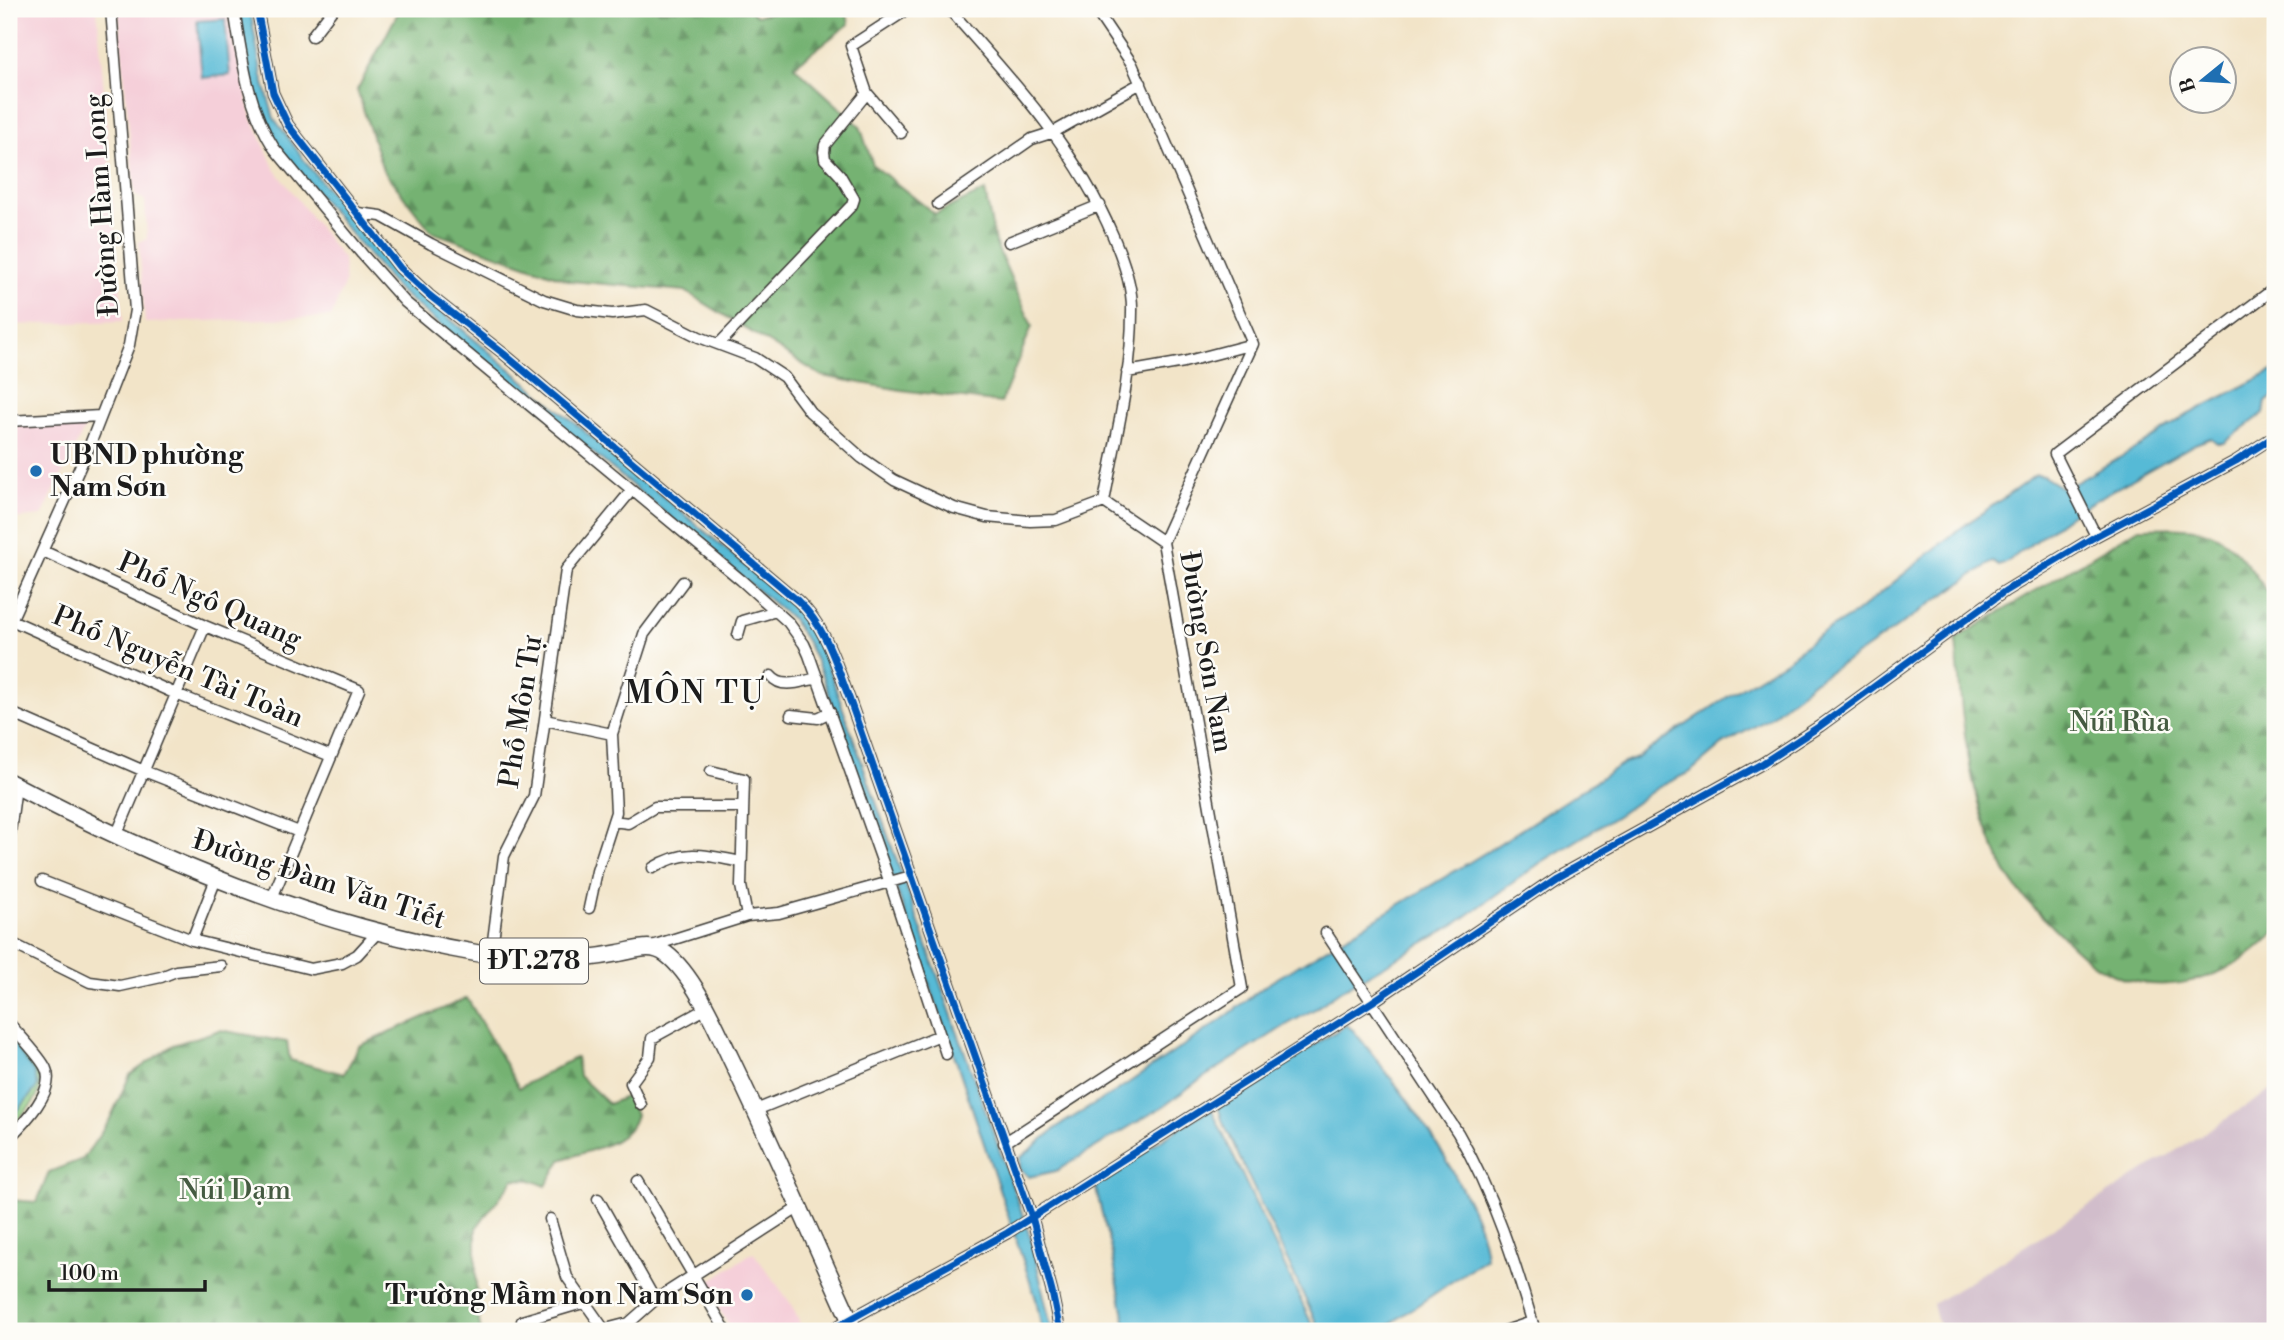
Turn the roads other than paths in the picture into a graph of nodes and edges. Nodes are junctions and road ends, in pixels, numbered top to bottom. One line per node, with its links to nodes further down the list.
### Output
1 (111, 9): 21 (street, Đường Hàm Long)
2 (234, 9): 24 (street)
3 (257, 9): 15 (street)
4 (333, 9): 8 (street)
5 (908, 9): 10 (street)
6 (948, 9): 11 (street)
7 (1095, 9): 9 (street)
8 (312, 36)
9 (1141, 83): 11 (street); 19 (street)
10 (867, 93): 12 (street); 18 (street)
11 (1054, 132): 13 (street); 14 (street)
12 (901, 133)
13 (939, 204)
14 (1100, 205): 16 (street); 20 (street)
15 (358, 213): 18 (street); 53 (street)
16 (1009, 242)
17 (2275, 288): 26 (street)
18 (719, 344): 25 (street)
19 (1253, 344): 20 (street); 27 (street, Đường Sơn Nam)
20 (1127, 372): 25 (street)
21 (100, 416): 22 (street); 28 (street, Đường Hàm Long)
22 (9, 421)
23 (2275, 436): 26 (street)
24 (631, 491): 30 (street); 40 (street, Phố Môn Tự)
25 (1104, 502): 27 (street)
26 (2096, 536): 67 (street)
27 (1163, 542): 75 (street, Đường Sơn Nam)
28 (43, 551): 31 (street, Đường Hàm Long); 32 (street, Phố Ngô Quang)
29 (683, 582): 41 (street)
30 (776, 611): 33 (street); 35 (street)
31 (9, 621): 36 (street, Phố Nguyễn Tài Toàn)
32 (205, 626): 36 (street); 42 (street, Phố Ngô Quang)
33 (738, 635)
34 (771, 676): 35 (street)
35 (818, 678): 38 (street)
36 (176, 694): 42 (street, Phố Nguyễn Tài Toàn); 43 (street)
37 (9, 712): 43 (street)
38 (830, 712): 39 (street); 56 (street)
39 (791, 715)
40 (545, 720): 41 (street); 65 (street, Phố Môn Tự)
41 (612, 734): 47 (street)
42 (331, 756): 48 (street)
43 (144, 771): 48 (street); 49 (street)
44 (711, 771): 46 (street)
45 (12, 784): 49 (main road, Đường Đàm Văn Tiết / ĐT.278); 50 (street)
46 (743, 807): 47 (street); 51 (street)
47 (613, 821): 58 (street)
48 (299, 832): 57 (street)
49 (116, 836): 54 (main road, Đường Đàm Văn Tiết / ĐT.278)
50 (9, 840)
51 (741, 862): 52 (street); 59 (street)
52 (653, 868)
53 (911, 876): 56 (street); 75 (street)
54 (216, 879): 57 (main road, Đường Đàm Văn Tiết / ĐT.278); 62 (street)
55 (42, 881): 62 (street)
56 (890, 883): 59 (street); 70 (street)
57 (272, 898): 60 (main road, Đường Đàm Văn Tiết / ĐT.278)
58 (589, 908)
59 (747, 916): 64 (street)
60 (378, 932): 62 (street); 65 (main road, Đường Đàm Văn Tiết / ĐT.278)
61 (1326, 933): 67 (street)
62 (192, 940)
63 (9, 942): 66 (street)
64 (651, 947): 65 (main road, Đường Đàm Văn Tiết / ĐT.278); 68 (main road)
65 (491, 956)
66 (221, 967)
67 (1369, 999): 79 (street); 87 (street)
68 (706, 1008): 72 (street); 73 (main road)
69 (9, 1023): 74 (street)
70 (940, 1035): 71 (street); 73 (street)
71 (946, 1054)
72 (641, 1105)
73 (756, 1110): 78 (main road)
74 (9, 1138)
75 (1004, 1143): 79 (street)
76 (638, 1181): 81 (street)
77 (598, 1199): 82 (street)
78 (798, 1208): 81 (street); 85 (main road)
79 (1032, 1217): 85 (street); 91 (street)
80 (550, 1219): 83 (street)
81 (693, 1275): 82 (street); 89 (street)
82 (655, 1300): 86 (street)
83 (586, 1301): 84 (street); 88 (street)
84 (522, 1321)
85 (851, 1325): 90 (street)
86 (631, 1327): 88 (street)
87 (1534, 1327): 92 (street)
88 (600, 1330)
89 (726, 1331)
90 (829, 1331)
91 (1060, 1331)
92 (1505, 1331)

